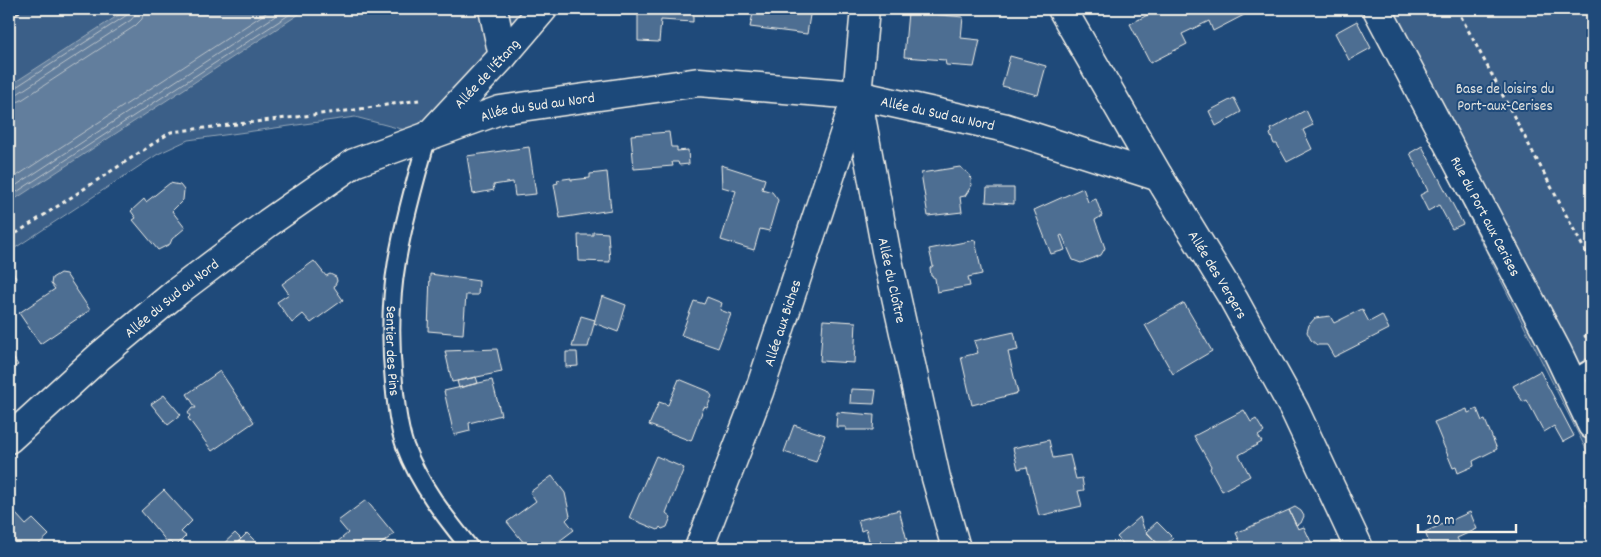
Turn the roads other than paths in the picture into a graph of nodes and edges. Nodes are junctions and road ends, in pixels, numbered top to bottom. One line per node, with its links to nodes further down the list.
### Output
1 (493, 9): 6 (street)
2 (543, 9): 6 (street, Allée de l'Étang)
3 (865, 9): 7 (street, Allée du Cloître)
4 (1062, 9): 9 (street, Allée des Vergers)
5 (1377, 9): 10 (street, Rue du Port aux Cerises)
6 (503, 56): 8 (street, Allée de l'Étang)
7 (857, 95): 8 (street, Allée du Sud au Nord); 9 (street, Allée du Sud au Nord); 14 (street, Allée aux Biches); 15 (street, Allée du Cloître)
8 (428, 136): 12 (street, Allée du Sud au Nord); 13 (lane, Sentier des Pins)
9 (1159, 177): 16 (street, Allée des Vergers)
10 (1581, 374): 11 (street, Rue du Port aux Cerises)
11 (1592, 425)
12 (9, 440)
13 (470, 548)
14 (699, 548)
15 (956, 548)
16 (1359, 548)

